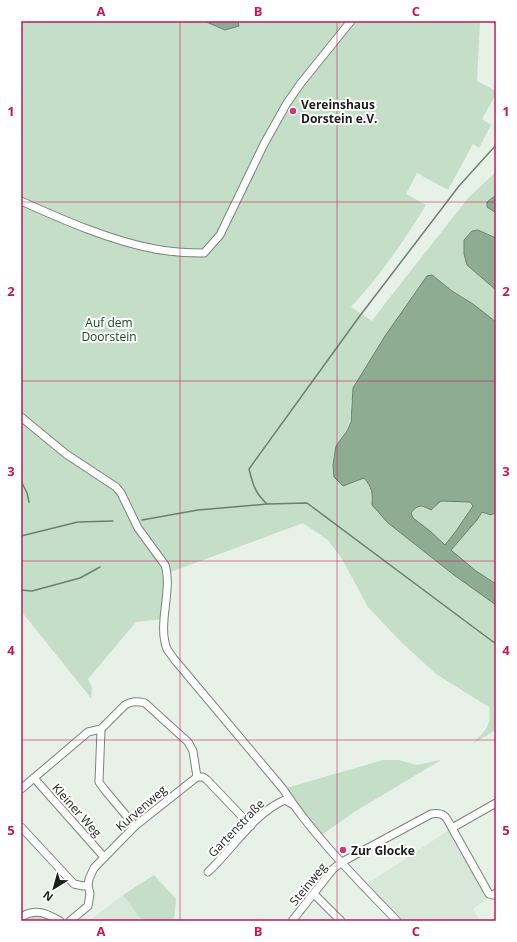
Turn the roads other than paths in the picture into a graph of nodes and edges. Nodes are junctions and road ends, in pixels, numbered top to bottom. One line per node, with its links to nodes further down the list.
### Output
1 (351, 21): 2 (street)
2 (21, 201)
3 (21, 417): 8 (street)
4 (101, 729): 5 (street); 6 (street); 10 (street)
5 (197, 777): 10 (street, Kurvenweg); 11 (street)
6 (34, 778): 7 (street); 14 (street, Kleiner Weg)
7 (21, 790)
8 (292, 804): 11 (street, Gartenstraße); 15 (street)
9 (496, 804): 13 (street)
10 (135, 826): 14 (street, Kurvenweg)
11 (251, 826): 16 (street, Gartenstraße)
12 (21, 827): 17 (street)
13 (452, 828): 15 (street, Steinweg); 18 (street)
14 (104, 857): 17 (street, Kurvenweg)
15 (342, 862): 19 (street, Steinweg); 25 (street)
16 (208, 872)
17 (88, 885): 22 (street, Kurvenweg)
18 (496, 892)
19 (314, 894): 23 (street, Steinweg); 24 (street)
20 (21, 917): 21 (street)
21 (60, 921)
22 (70, 921)
23 (292, 921)
24 (341, 921)
25 (396, 921)

